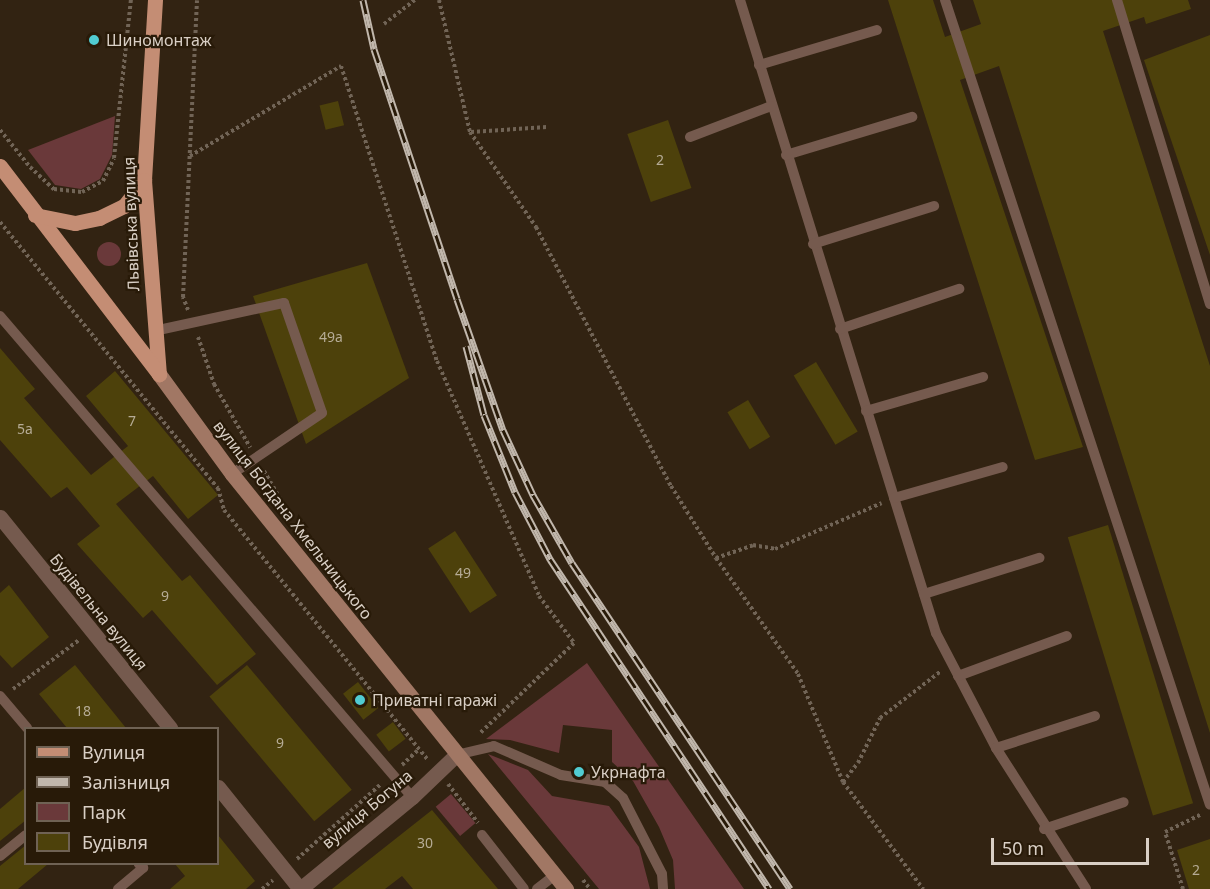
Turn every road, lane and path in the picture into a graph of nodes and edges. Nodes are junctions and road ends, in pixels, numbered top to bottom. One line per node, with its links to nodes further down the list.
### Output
1 (131, 0): 15 (path)
2 (155, 0): 21 (main road, Львівська вулиця)
3 (197, 0): 19 (path)
4 (416, 0): 9 (path)
5 (439, 0): 16 (path)
6 (740, 0): 11 (lane)
7 (945, 0): 62 (lane)
8 (1117, 0): 27 (lane)
9 (384, 24)
10 (877, 30): 11 (lane)
11 (759, 65): 12 (lane)
12 (771, 106): 17 (lane); 18 (lane)
13 (912, 117): 18 (lane)
14 (548, 127): 16 (path)
15 (0, 130)
16 (470, 132): 41 (path)
17 (690, 137)
18 (786, 155): 25 (lane)
19 (190, 156): 29 (path); 52 (path)
20 (0, 165): 23 (main road, вулиця Богдана Хмельницького)
21 (144, 180): 23 (main road); 31 (main road, Львівська вулиця)
22 (934, 206): 25 (lane)
23 (35, 215): 32 (main road, вулиця Богдана Хмельницького)
24 (0, 222): 54 (path)
25 (813, 244): 30 (lane)
26 (959, 289): 30 (lane)
27 (1210, 304)
28 (0, 316): 57 (lane)
29 (192, 322): 31 (lane); 35 (path); 35 (lane)
30 (840, 329): 34 (lane)
31 (154, 331): 32 (main road, Львівська вулиця)
32 (159, 374): 37 (street, вулиця Богдана Хмельницького)
33 (983, 377): 34 (lane)
34 (866, 411): 38 (lane)
35 (256, 458): 37 (lane); 39 (path)
36 (1003, 467): 38 (lane)
37 (232, 474): 55 (street, вулиця Богдана Хмельницького)
38 (894, 498): 41 (path); 43 (lane)
39 (291, 515)
40 (0, 517): 44 (street, Будівельна вулиця)
41 (716, 558): 58 (path)
42 (1039, 558): 43 (lane)
43 (924, 594): 46 (lane)
44 (91, 630): 48 (path); 51 (street, Будівельна вулиця)
45 (1067, 636): 47 (lane)
46 (952, 663): 47 (lane); 58 (path)
47 (958, 676): 53 (lane)
48 (1, 697): 50 (lane)
49 (1095, 716): 53 (lane)
50 (25, 727)
51 (168, 727)
52 (475, 745): 55 (lane); 79 (lane)
53 (996, 748): 64 (lane)
54 (419, 749): 56 (path); 57 (path)
55 (456, 755): 56 (street, вулиця Богуна); 71 (street, вулиця Богдана Хмельницького)
56 (438, 772): 60 (street, вулиця Богуна); 65 (path)
57 (392, 774): 60 (lane); 69 (path)
58 (843, 782): 80 (path)
59 (219, 788): 69 (street)
60 (412, 797): 74 (street, вулиця Богуна)
61 (1124, 802): 64 (lane)
62 (1210, 805)
63 (1210, 810): 82 (path)
64 (1044, 830): 81 (lane)
65 (484, 834): 75 (lane)
66 (24, 837): 67 (lane)
67 (0, 856)
68 (140, 865): 72 (lane)
69 (285, 870): 73 (path); 74 (street)
70 (575, 870): 78 (path)
71 (555, 875): 76 (lane); 77 (street, вулиця Богдана Хмельницького)
72 (118, 889)
73 (262, 889)
74 (300, 889)
75 (524, 889)
76 (537, 889)
77 (566, 889)
78 (590, 889)
79 (663, 889)
80 (923, 889)
81 (1086, 889)
82 (1182, 889)

